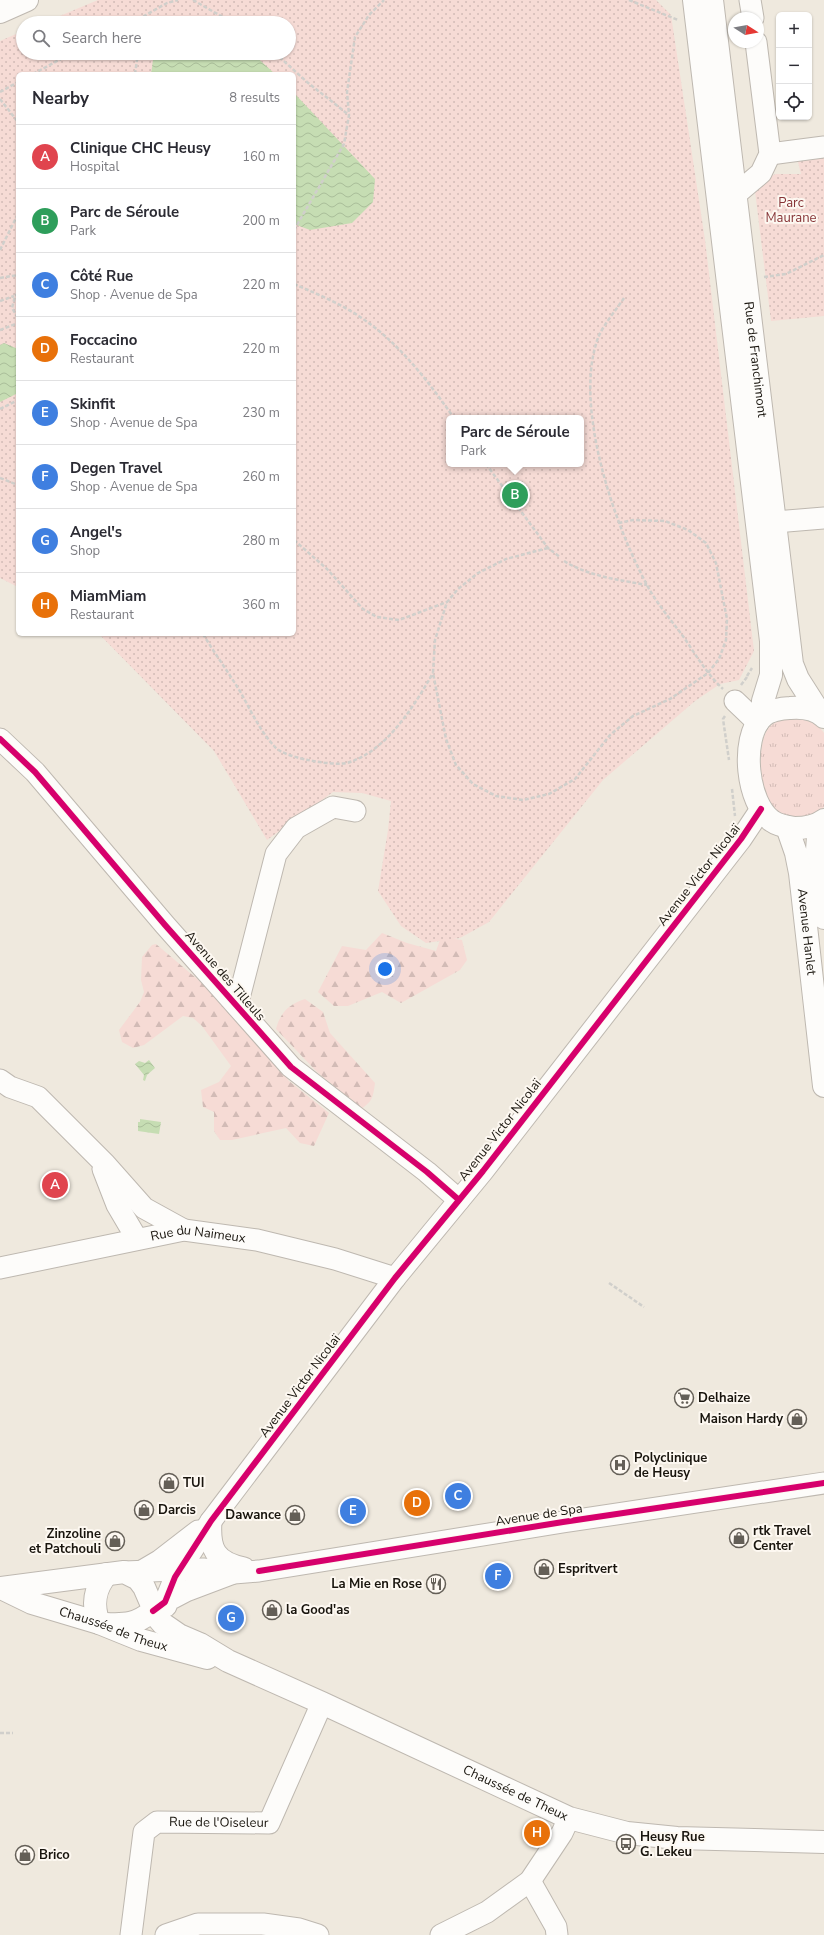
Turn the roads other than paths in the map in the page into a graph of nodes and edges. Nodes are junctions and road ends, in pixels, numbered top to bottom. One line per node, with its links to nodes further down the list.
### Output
1 (27, 0): 5 (main road)
2 (694, 0): 15 (main road, Rue de Franchimont)
3 (712, 0): 10 (main road, Rue de Franchimont)
4 (750, 0): 6 (street)
5 (0, 12)
6 (752, 12)
7 (757, 48): 9 (street)
8 (824, 147): 9 (street)
9 (770, 154): 10 (street)
10 (735, 195): 12 (main road, Rue de Franchimont)
11 (824, 518): 12 (street)
12 (775, 522): 14 (main road, Rue de Franchimont)
13 (735, 701): 15 (street)
14 (821, 714): 15 (main road)
15 (760, 720): 17 (main road, Rue de Franchimont)
16 (0, 739): 22 (street, Avenue des Tilleuls)
17 (761, 810): 20 (main road); 26 (street, Avenue Victor Nicolaï)
18 (355, 811): 22 (street)
19 (821, 822): 20 (main road); 21 (main road, Avenue Hanlet)
20 (787, 827): 24 (main road, Avenue Hanlet)
21 (824, 918)
22 (237, 1006): 26 (street, Avenue des Tilleuls)
23 (3, 1085): 25 (street)
24 (824, 1086)
25 (101, 1161): 27 (street); 28 (street)
26 (459, 1200): 30 (street, Avenue Victor Nicolaï)
27 (184, 1230): 28 (street, Rue du Naimeux); 30 (street, Rue du Naimeux)
28 (136, 1239): 29 (street, Rue du Naimeux)
29 (0, 1268)
30 (395, 1278): 32 (street, Avenue Victor Nicolaï)
31 (824, 1483): 34 (street, Avenue de Spa)
32 (211, 1521): 33 (street); 34 (street); 35 (street)
33 (180, 1570): 35 (street, Avenue de Spa); 36 (street, Avenue de Spa); 38 (street)
34 (259, 1571): 36 (street, Avenue de Spa)
35 (124, 1572): 37 (main road, Chaussée de Theux); 38 (main road); 39 (main road)
36 (234, 1573): 38 (street, Avenue de Spa)
37 (1, 1588): 39 (main road, Chaussée de Theux)
38 (165, 1614): 39 (main road); 40 (main road, Chaussée de Theux)
39 (99, 1623): 40 (main road, Chaussée de Theux)
40 (228, 1661): 41 (main road, Chaussée de Theux)
41 (322, 1703): 42 (main road, Chaussée de Theux); 46 (street, Rue de l'Oiseleur)
42 (569, 1818): 43 (main road, Chaussée de Theux); 44 (street)
43 (824, 1842)
44 (530, 1881): 49 (street); 50 (street)
45 (262, 1929): 47 (street); 48 (street)
46 (131, 1935)
47 (166, 1935)
48 (318, 1935)
49 (441, 1935)
50 (557, 1935)

